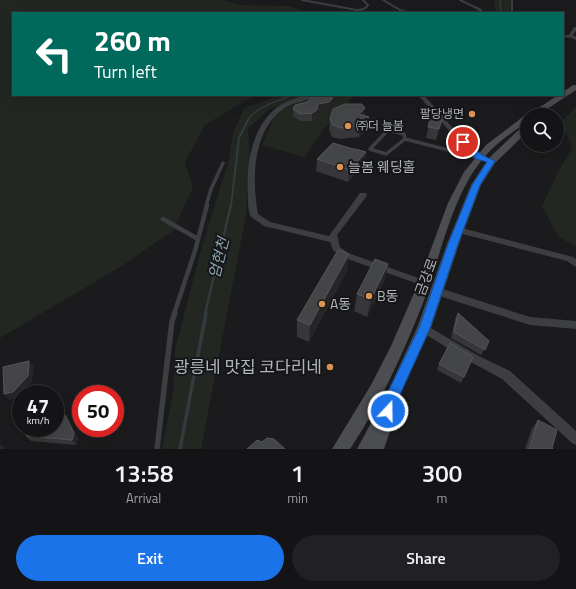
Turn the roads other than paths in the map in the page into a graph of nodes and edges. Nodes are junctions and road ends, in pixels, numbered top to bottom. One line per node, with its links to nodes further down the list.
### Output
1 (302, 0): 2 (lane)
2 (363, 0)
3 (383, 0): 6 (lane)
4 (460, 0): 7 (lane)
5 (512, 0): 8 (lane)
6 (407, 12)
7 (476, 12)
8 (512, 12)
9 (576, 28): 11 (street)
10 (564, 36): 11 (street)
11 (575, 38)
12 (576, 87): 13 (main road)
13 (564, 95)
14 (576, 95): 19 (main road)
15 (310, 96): 29 (street)
16 (422, 96): 23 (street)
17 (562, 96): 18 (main road)
18 (543, 108)
19 (556, 108)
20 (520, 123): 23 (main road, 금강로)
21 (520, 132): 23 (main road, 금강로)
22 (405, 139): 22 (lane); 23 (lane)
23 (485, 159): 27 (main road, 금강로); 31 (main road, 금강로)
24 (223, 163): 28 (lane)
25 (363, 195): 29 (street)
26 (162, 219): 28 (lane)
27 (458, 230): 30 (street); 31 (main road, 금강로)
28 (198, 239): 36 (lane)
29 (334, 240): 31 (street)
30 (576, 264)
31 (430, 287): 32 (street); 33 (main road, 금강로); 37 (main road, 금강로)
32 (576, 325)
33 (424, 328): 34 (main road, 금강로); 35 (street)
34 (392, 398): 38 (main road, 금강로); 39 (main road)
35 (576, 439)
36 (157, 449)
37 (340, 449)
38 (365, 449)
39 (376, 449)

